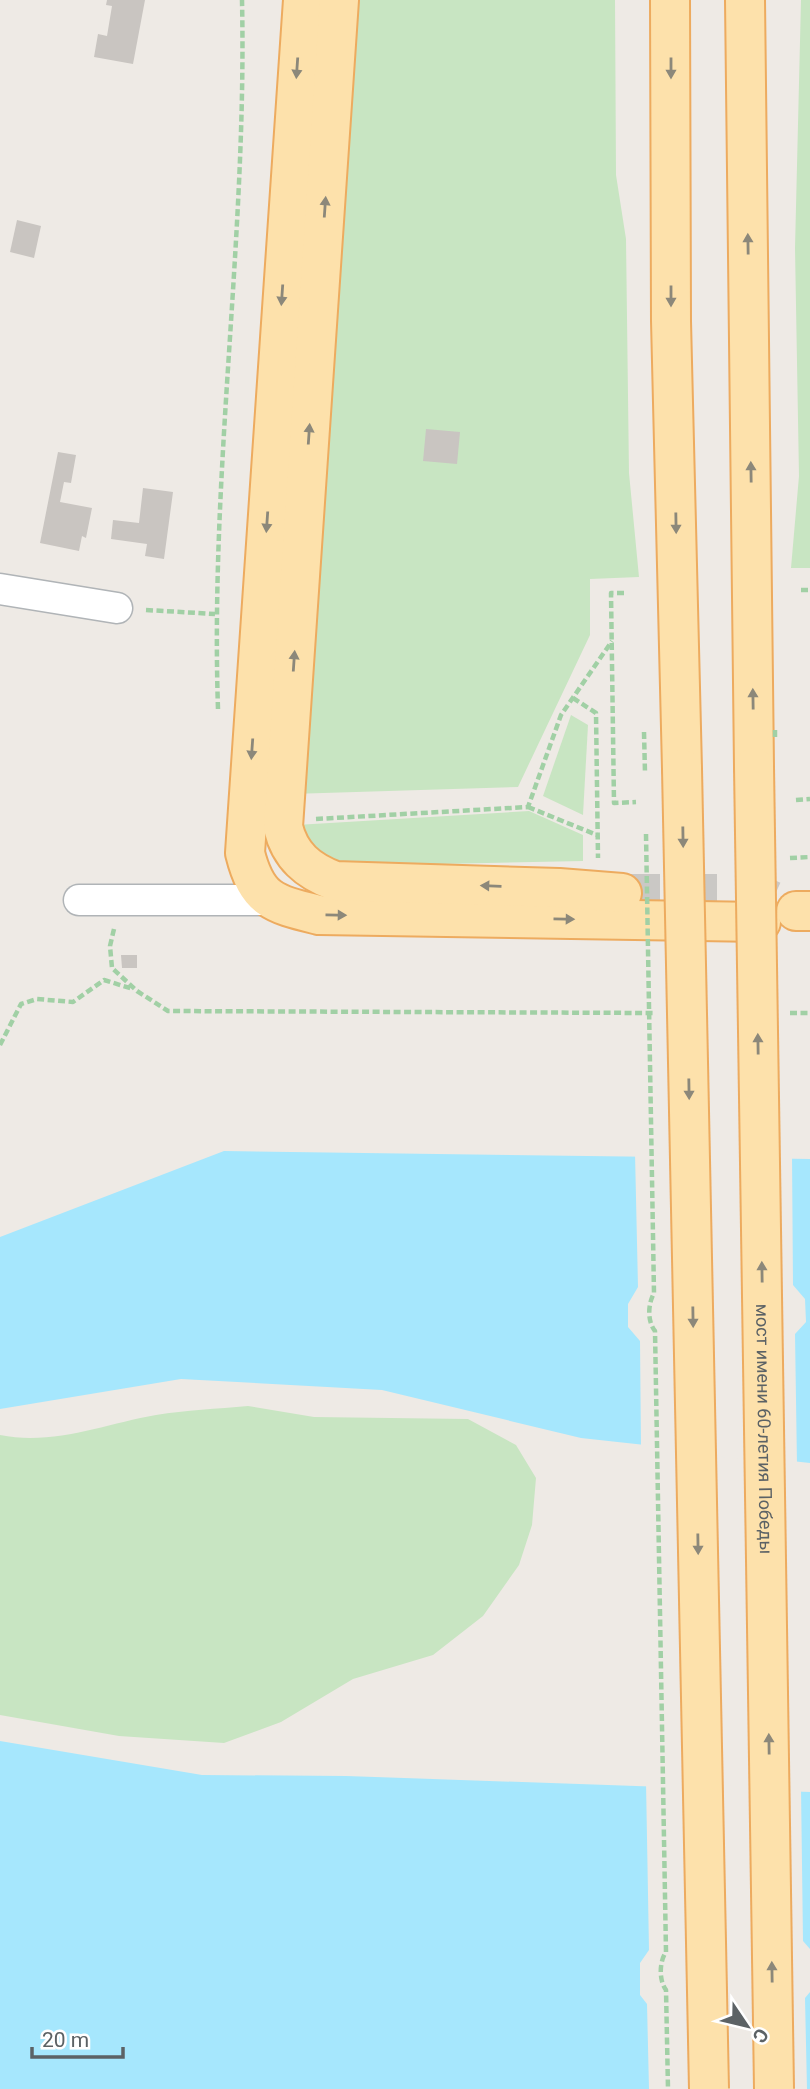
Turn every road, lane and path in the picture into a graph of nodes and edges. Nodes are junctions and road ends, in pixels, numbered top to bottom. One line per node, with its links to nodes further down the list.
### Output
1 (242, 0): 11 (path)
2 (303, 0): 26 (main road, one-way to 26)
3 (339, 0): 23 (main road, one-way to 3)
4 (670, 1): 34 (main road, one-way to 34, bridge)
5 (746, 1): 35 (main road, мост имени 60-летия Победы, one-way to 5, bridge)
6 (0, 589): 10 (street)
7 (801, 590): 8 (path)
8 (810, 590)
9 (624, 593): 12 (path)
10 (117, 608): 11 (path)
11 (215, 614): 14 (path)
12 (612, 641): 13 (path); 19 (path)
13 (572, 698): 20 (path); 20 (path)
14 (218, 713)
15 (644, 732): 16 (path, bridge)
16 (645, 787)
17 (810, 799): 18 (path)
18 (796, 800)
19 (636, 802)
20 (528, 807): 21 (path)
21 (310, 820)
22 (646, 828): 33 (path, bridge)
23 (622, 893)
24 (79, 900): 25 (street)
25 (121, 900): 26 (street); 28 (path)
26 (270, 900): 27 (main road, one-way to 27)
27 (789, 915)
28 (137, 990): 29 (path); 32 (path)
29 (663, 1013)
30 (783, 1013): 31 (path)
31 (810, 1013)
32 (0, 1045)
33 (668, 2089)
34 (709, 2089)
35 (774, 2089)

